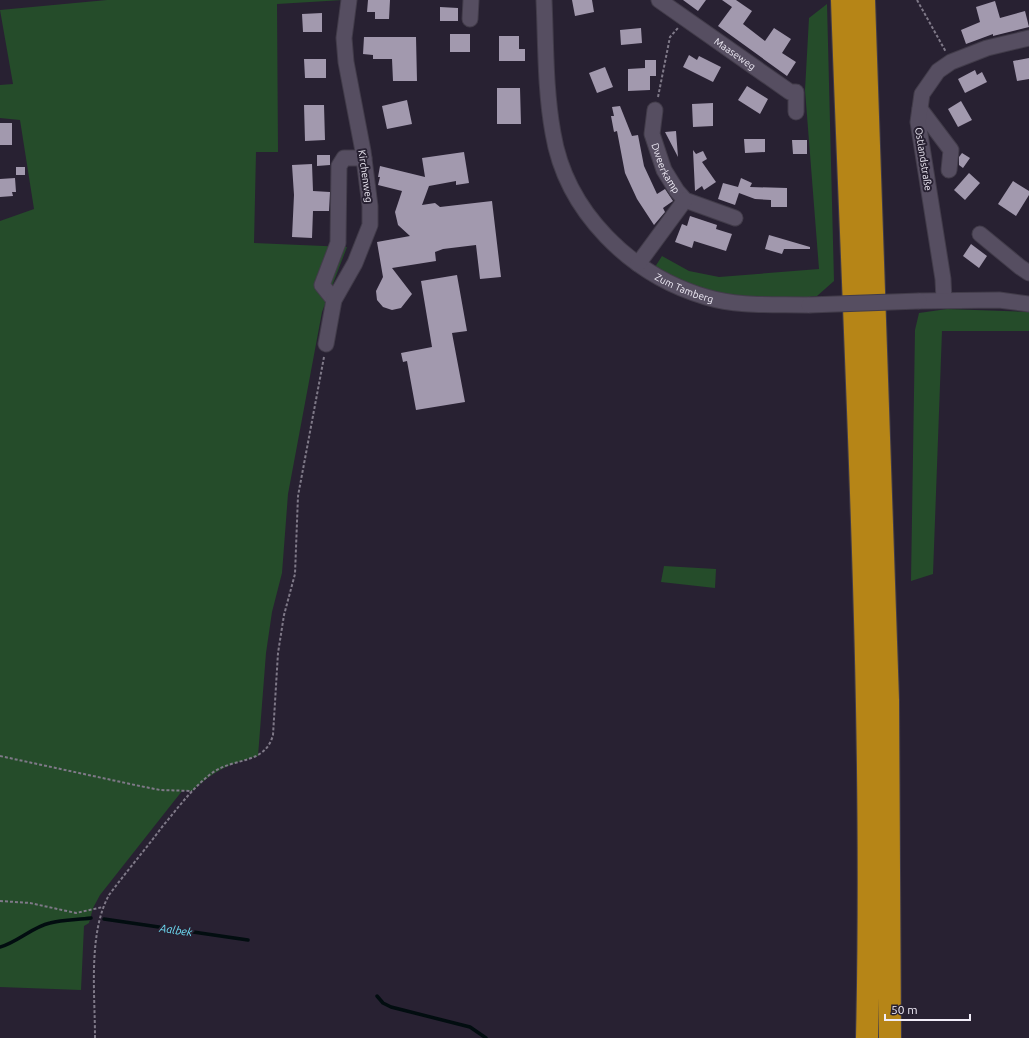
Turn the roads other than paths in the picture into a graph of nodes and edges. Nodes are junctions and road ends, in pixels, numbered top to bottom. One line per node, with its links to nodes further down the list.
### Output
1 (349, 0): 12 (street, Kirchenweg)
2 (471, 0): 7 (street)
3 (544, 0): 17 (street, Zum Tamberg)
4 (659, 0): 11 (street, Maaseweg)
5 (842, 0): 23 (highway)
6 (864, 0): 24 (highway)
7 (470, 19)
8 (1029, 38): 9 (street, Ostlandstraße)
9 (920, 109): 13 (street); 20 (street, Ostlandstraße)
10 (655, 110): 14 (street, Dweerkamp)
11 (796, 112)
12 (364, 158): 19 (street, Kirchenweg); 19 (street)
13 (949, 170)
14 (684, 200): 15 (street, Dweerkamp); 17 (street, Dweerkamp)
15 (735, 218)
16 (980, 234): 18 (street)
17 (638, 264): 20 (street, Zum Tamberg, bridge)
18 (1029, 272)
19 (334, 300): 22 (street, Kirchenweg)
20 (944, 300): 21 (street, Zum Tamberg)
21 (1029, 304)
22 (326, 344)
23 (867, 1038)
24 (890, 1038)

